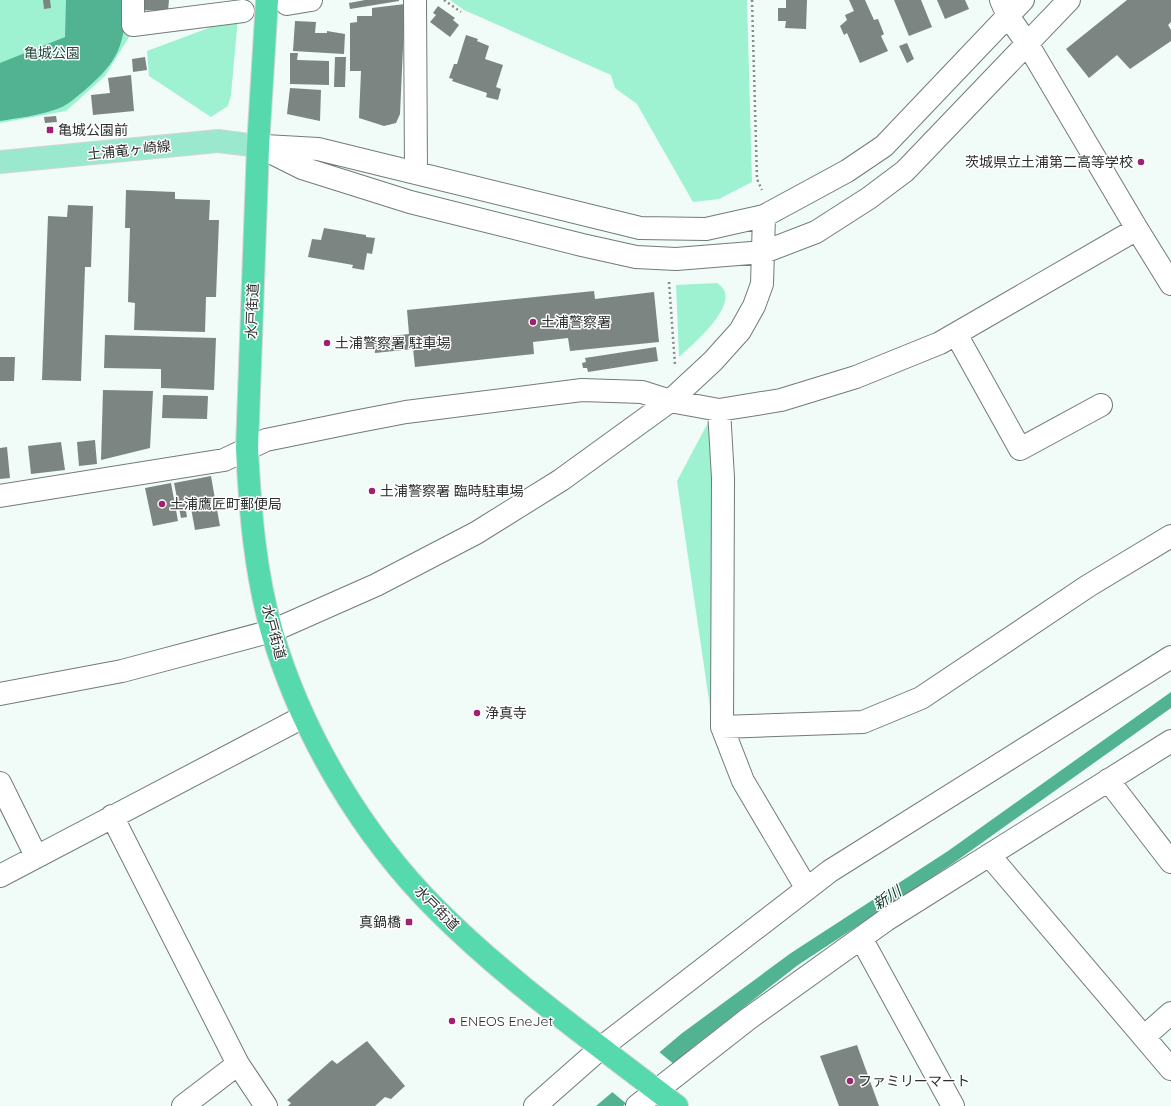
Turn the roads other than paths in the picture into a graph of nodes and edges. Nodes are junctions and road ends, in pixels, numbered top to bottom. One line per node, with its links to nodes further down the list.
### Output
1 (133, 0): 8 (street)
2 (311, 0): 6 (street)
3 (416, 0): 12 (street)
4 (1023, 0): 7 (street)
5 (1069, 0): 9 (street)
6 (277, 2): 10 (highway, 水戸街道)
7 (1004, 8): 9 (street); 13 (street)
8 (244, 11)
9 (1027, 43): 14 (street); 15 (street)
10 (258, 146): 11 (main road, 土浦竜ヶ崎線); 12 (street); 15 (street); 21 (highway, 水戸街道)
11 (0, 162)
12 (416, 173): 13 (street)
13 (764, 216): 15 (street)
14 (1137, 229): 16 (street); 17 (street)
15 (764, 252): 18 (street)
16 (1171, 284)
17 (956, 334): 19 (street); 20 (street)
18 (670, 401): 20 (street); 21 (street); 24 (street)
19 (1101, 404)
20 (719, 410): 28 (street)
21 (247, 448): 22 (street); 24 (highway, 水戸街道)
22 (0, 496)
23 (1171, 536): 28 (street)
24 (272, 631): 26 (street); 27 (highway, 水戸街道)
25 (1171, 657): 37 (street)
26 (0, 694)
27 (303, 717): 32 (street); 41 (highway, 水戸街道)
28 (722, 727): 37 (street)
29 (1171, 741): 30 (street)
30 (1108, 780): 33 (street); 35 (street)
31 (0, 783): 34 (street)
32 (112, 816): 34 (street); 42 (street)
33 (989, 855): 38 (street); 40 (street)
34 (36, 856): 36 (street)
35 (1171, 862)
36 (0, 876)
37 (807, 889): 41 (street)
38 (861, 938): 44 (street); 50 (street)
39 (1171, 1013): 40 (street)
40 (1144, 1037): 43 (street)
41 (607, 1051): 44 (highway, 水戸街道); 47 (street)
42 (238, 1064): 45 (street); 46 (street)
43 (1171, 1069)
44 (654, 1088): 48 (street); 49 (highway, 水戸街道)
45 (183, 1106)
46 (266, 1106)
47 (535, 1106)
48 (637, 1106)
49 (677, 1106)
50 (953, 1106)

